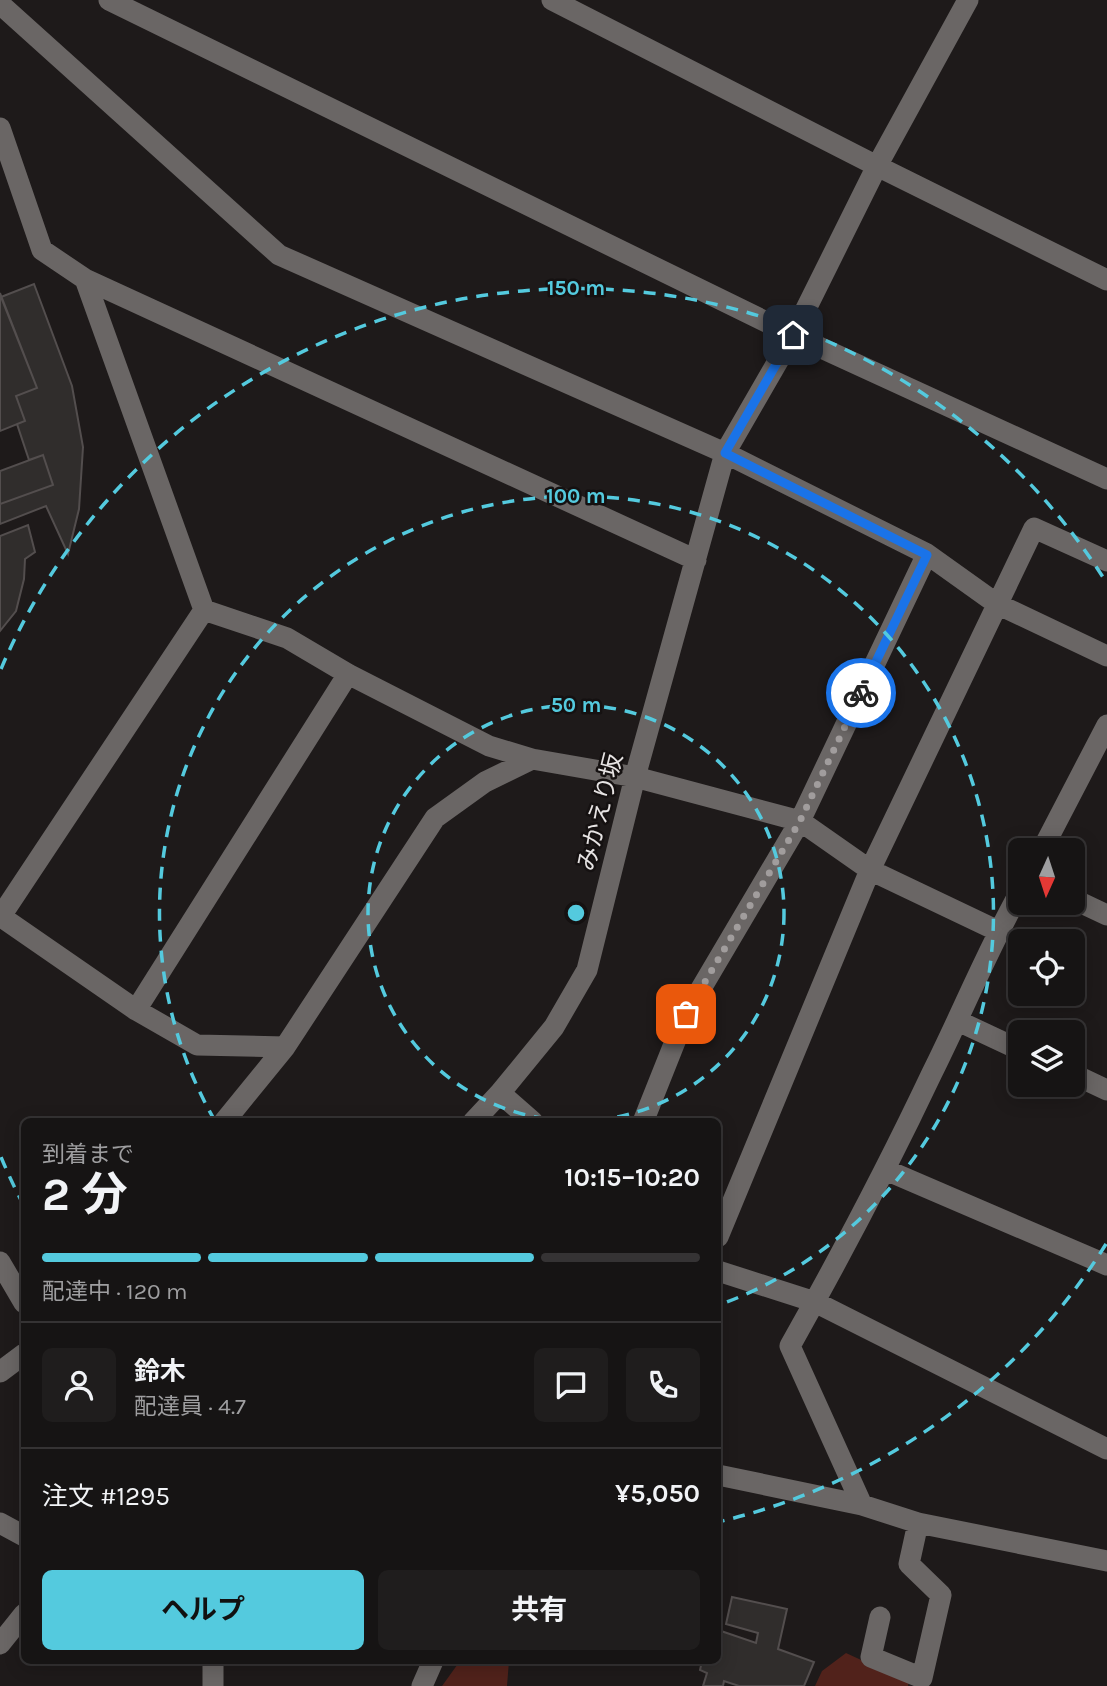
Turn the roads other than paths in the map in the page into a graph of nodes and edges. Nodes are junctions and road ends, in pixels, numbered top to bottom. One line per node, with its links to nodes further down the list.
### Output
1 (109, 0): 9 (street)
2 (552, 0): 6 (street)
3 (968, 0): 6 (street, みかえり坂)
4 (0, 4): 10 (street)
5 (0, 128): 7 (street)
6 (877, 166): 8 (street); 9 (street, みかえり坂)
7 (85, 279): 13 (street); 16 (street)
8 (1107, 280)
9 (793, 335): 10 (street, みかえり坂); 11 (street)
10 (725, 453): 12 (street); 13 (street, みかえり坂)
11 (1107, 479)
12 (927, 555): 15 (street); 22 (street)
13 (696, 559): 21 (street, みかえり坂)
14 (1107, 561): 15 (street)
15 (997, 604): 17 (street); 24 (street)
16 (204, 610): 18 (street); 28 (street)
17 (1107, 656)
18 (348, 674): 20 (street); 30 (street)
19 (1105, 734): 23 (street)
20 (532, 759): 21 (street); 33 (street)
21 (635, 777): 22 (street); 36 (street, みかえり坂)
22 (800, 821): 24 (street); 40 (street)
23 (1049, 838)
24 (870, 870): 29 (street); 42 (street)
25 (1085, 905): 27 (street)
26 (1008, 913): 29 (street)
27 (1107, 915)
28 (0, 916): 30 (street)
29 (998, 931): 31 (street)
30 (136, 1010): 33 (street)
31 (958, 1021): 32 (street); 41 (street)
32 (1008, 1044)
33 (285, 1047): 37 (street)
34 (1085, 1080): 35 (street)
35 (1107, 1090)
36 (500, 1093): 38 (street, みかえり坂); 39 (street)
37 (227, 1118)
38 (477, 1118)
39 (528, 1118)
40 (645, 1118)
41 (886, 1170): 44 (street); 47 (street)
42 (721, 1230)
43 (0, 1262): 46 (street)
44 (1107, 1265)
45 (721, 1272): 47 (street)
46 (21, 1298)
47 (815, 1302): 50 (street); 52 (street)
48 (21, 1356): 49 (street)
49 (0, 1372)
50 (1107, 1449)
51 (721, 1476): 52 (street)
52 (862, 1504): 54 (street)
53 (0, 1522): 55 (street)
54 (918, 1523): 56 (street); 57 (street)
55 (21, 1534)
56 (1107, 1561)
57 (880, 1616)
58 (21, 1618): 59 (street)
59 (0, 1644)
60 (213, 1664): 62 (street)
61 (432, 1664): 63 (street)
62 (214, 1686)
63 (422, 1686)

